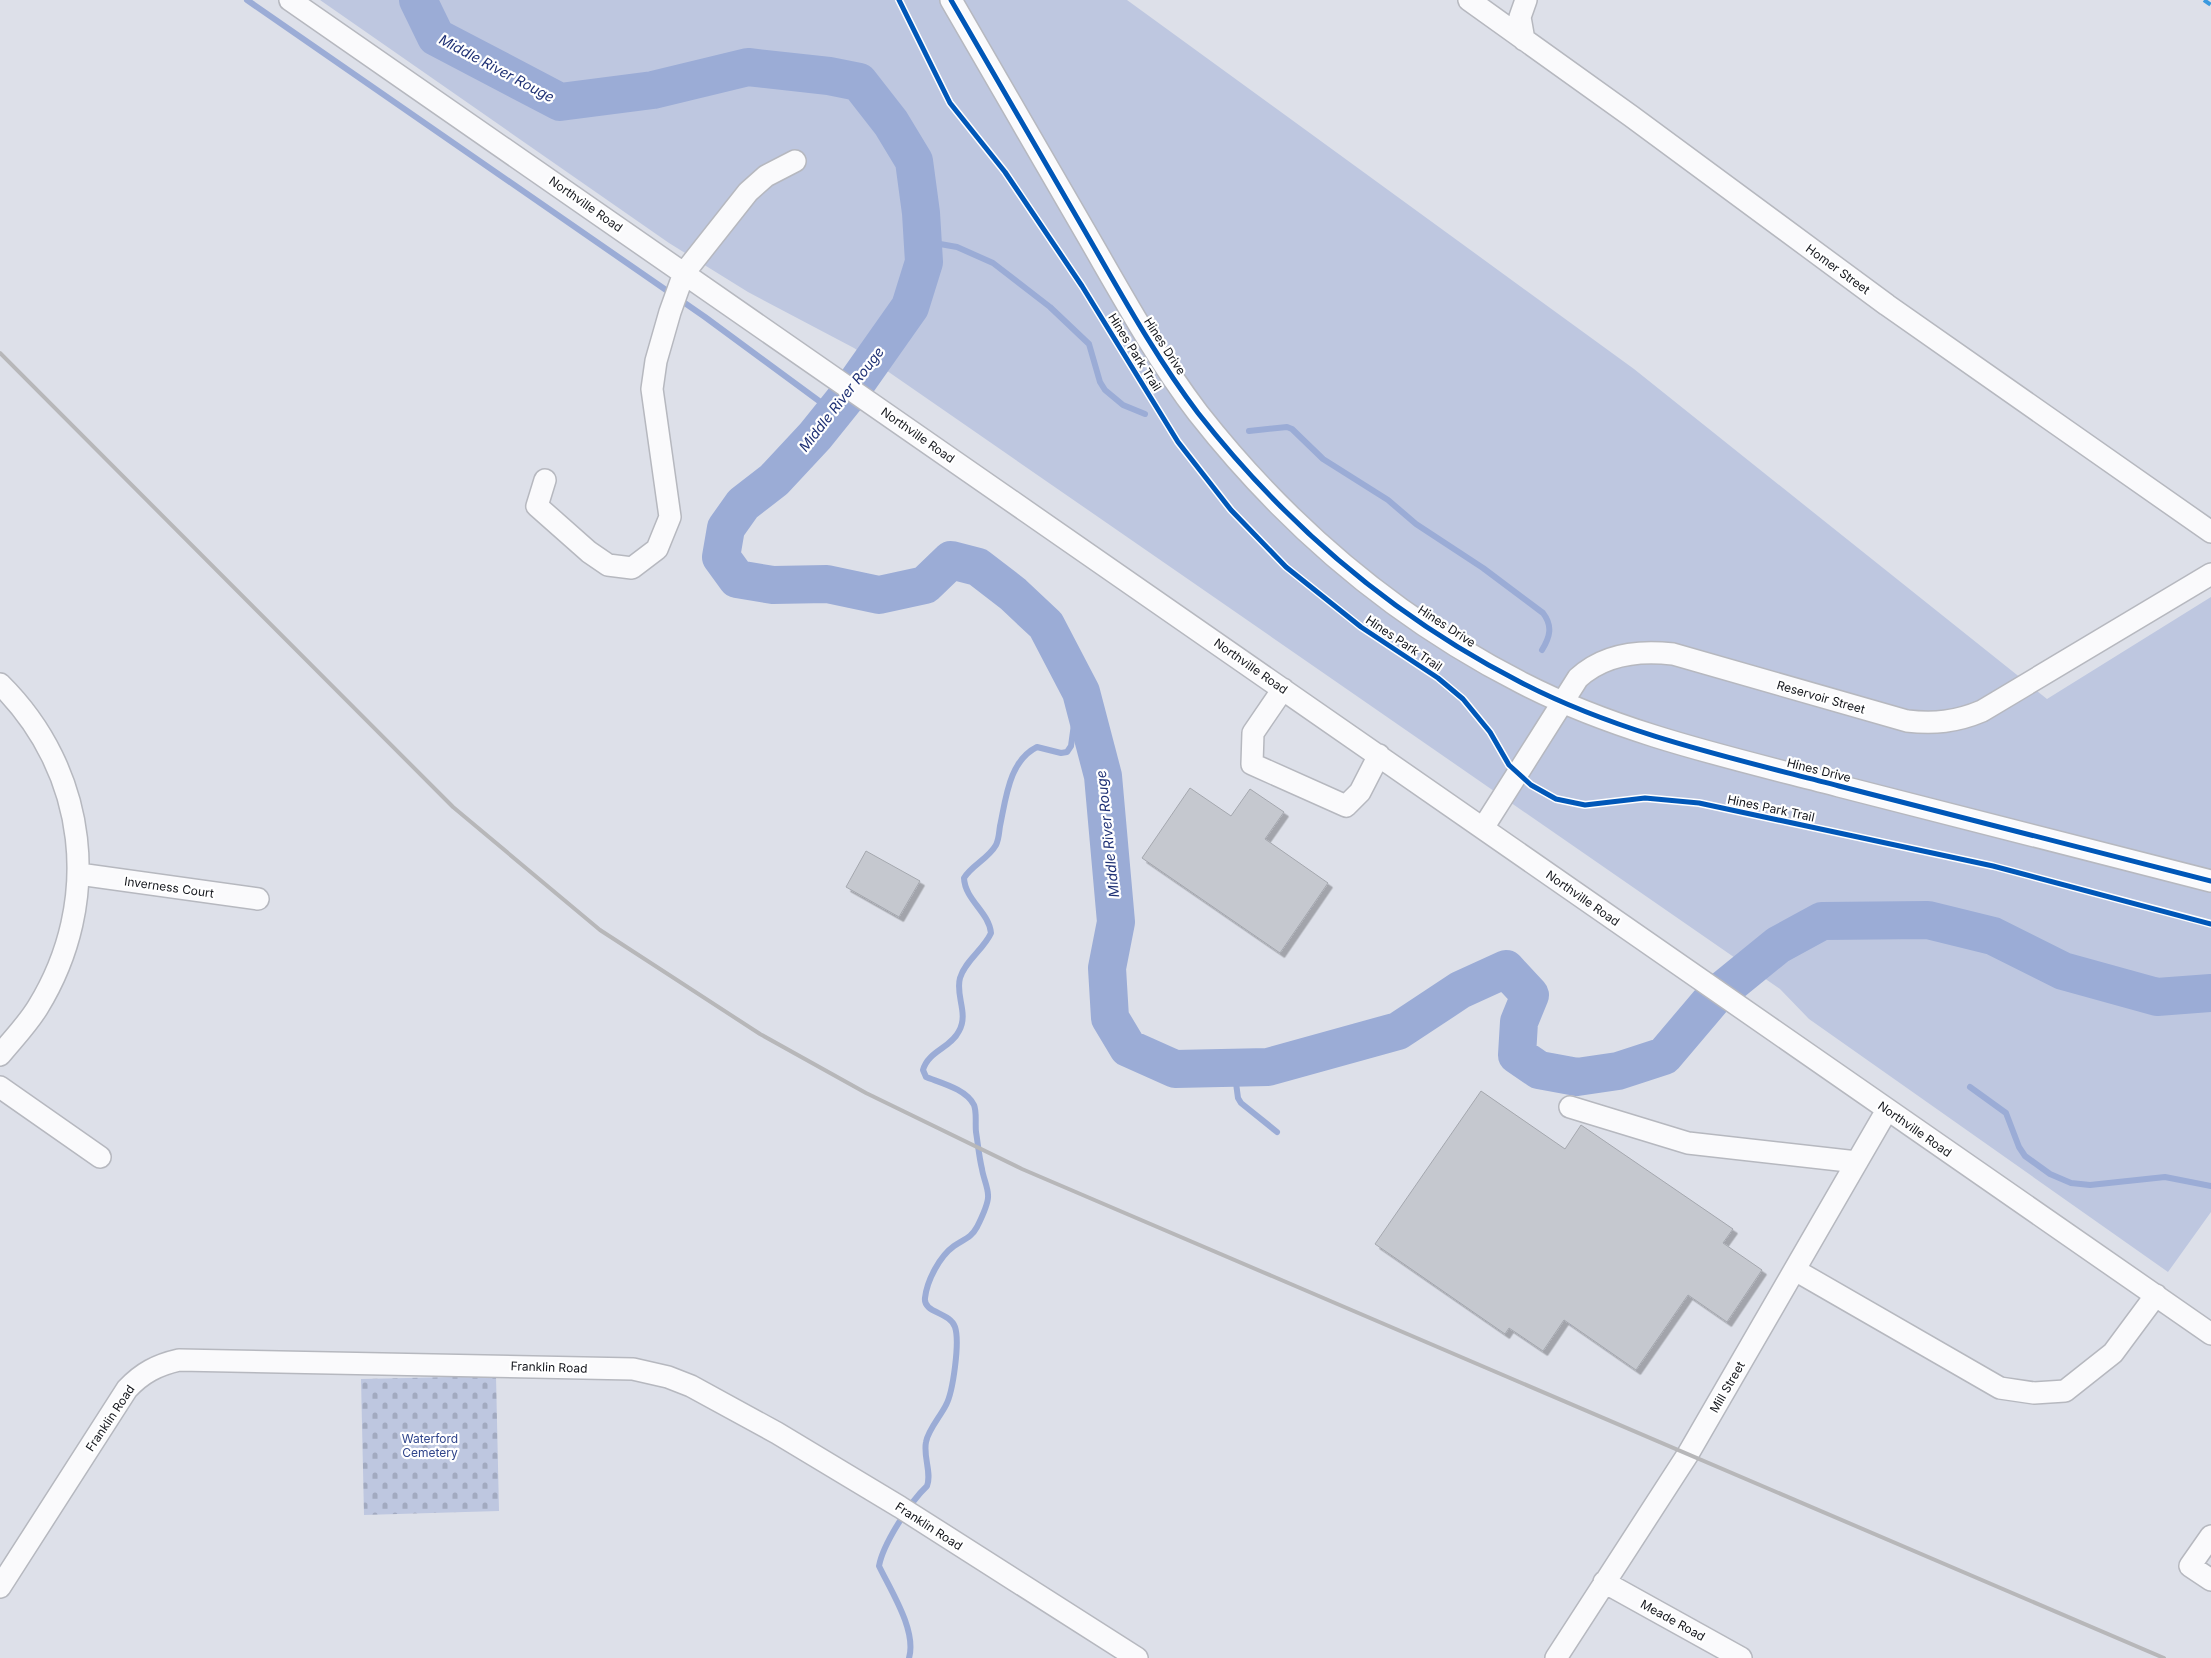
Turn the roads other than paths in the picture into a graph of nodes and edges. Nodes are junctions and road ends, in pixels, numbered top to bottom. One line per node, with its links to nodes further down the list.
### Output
1 (290, 0): 7 (street, Northville Road)
2 (951, 0): 13 (street, Hines Drive)
3 (1468, 0): 5 (street, Homer Street)
4 (1526, 0): 5 (street)
5 (1524, 40): 9 (street, Homer Street)
6 (795, 161): 7 (street)
7 (684, 273): 8 (street); 12 (street, Northville Road)
8 (545, 480)
9 (2211, 532)
10 (2211, 574): 13 (street, Reservoir Street)
11 (0, 684): 16 (street)
12 (1283, 689): 14 (street, Northville Road); 14 (street)
13 (1564, 702): 15 (street, Reservoir Street); 17 (street, Hines Drive)
14 (1379, 755): 15 (street, Northville Road)
15 (1483, 828): 22 (street, Northville Road)
16 (79, 874): 18 (street, Inverness Court); 19 (street)
17 (2211, 881)
18 (258, 899)
19 (0, 1055)
20 (0, 1087): 23 (street)
21 (1570, 1107): 24 (street)
22 (1887, 1110): 24 (street, Mill Street); 26 (street, Northville Road)
23 (100, 1157)
24 (1857, 1162): 25 (street, Mill Street)
25 (1795, 1270): 26 (street); 30 (street, Mill Street)
26 (2156, 1295): 27 (street, Northville Road)
27 (2211, 1334)
28 (2211, 1536): 29 (street)
29 (2211, 1580)
30 (1604, 1582): 33 (street, Mill Street); 34 (street, Meade Road)
31 (0, 1587): 32 (street, Franklin Road)
32 (1137, 1658)
33 (1556, 1658)
34 (1741, 1658)

